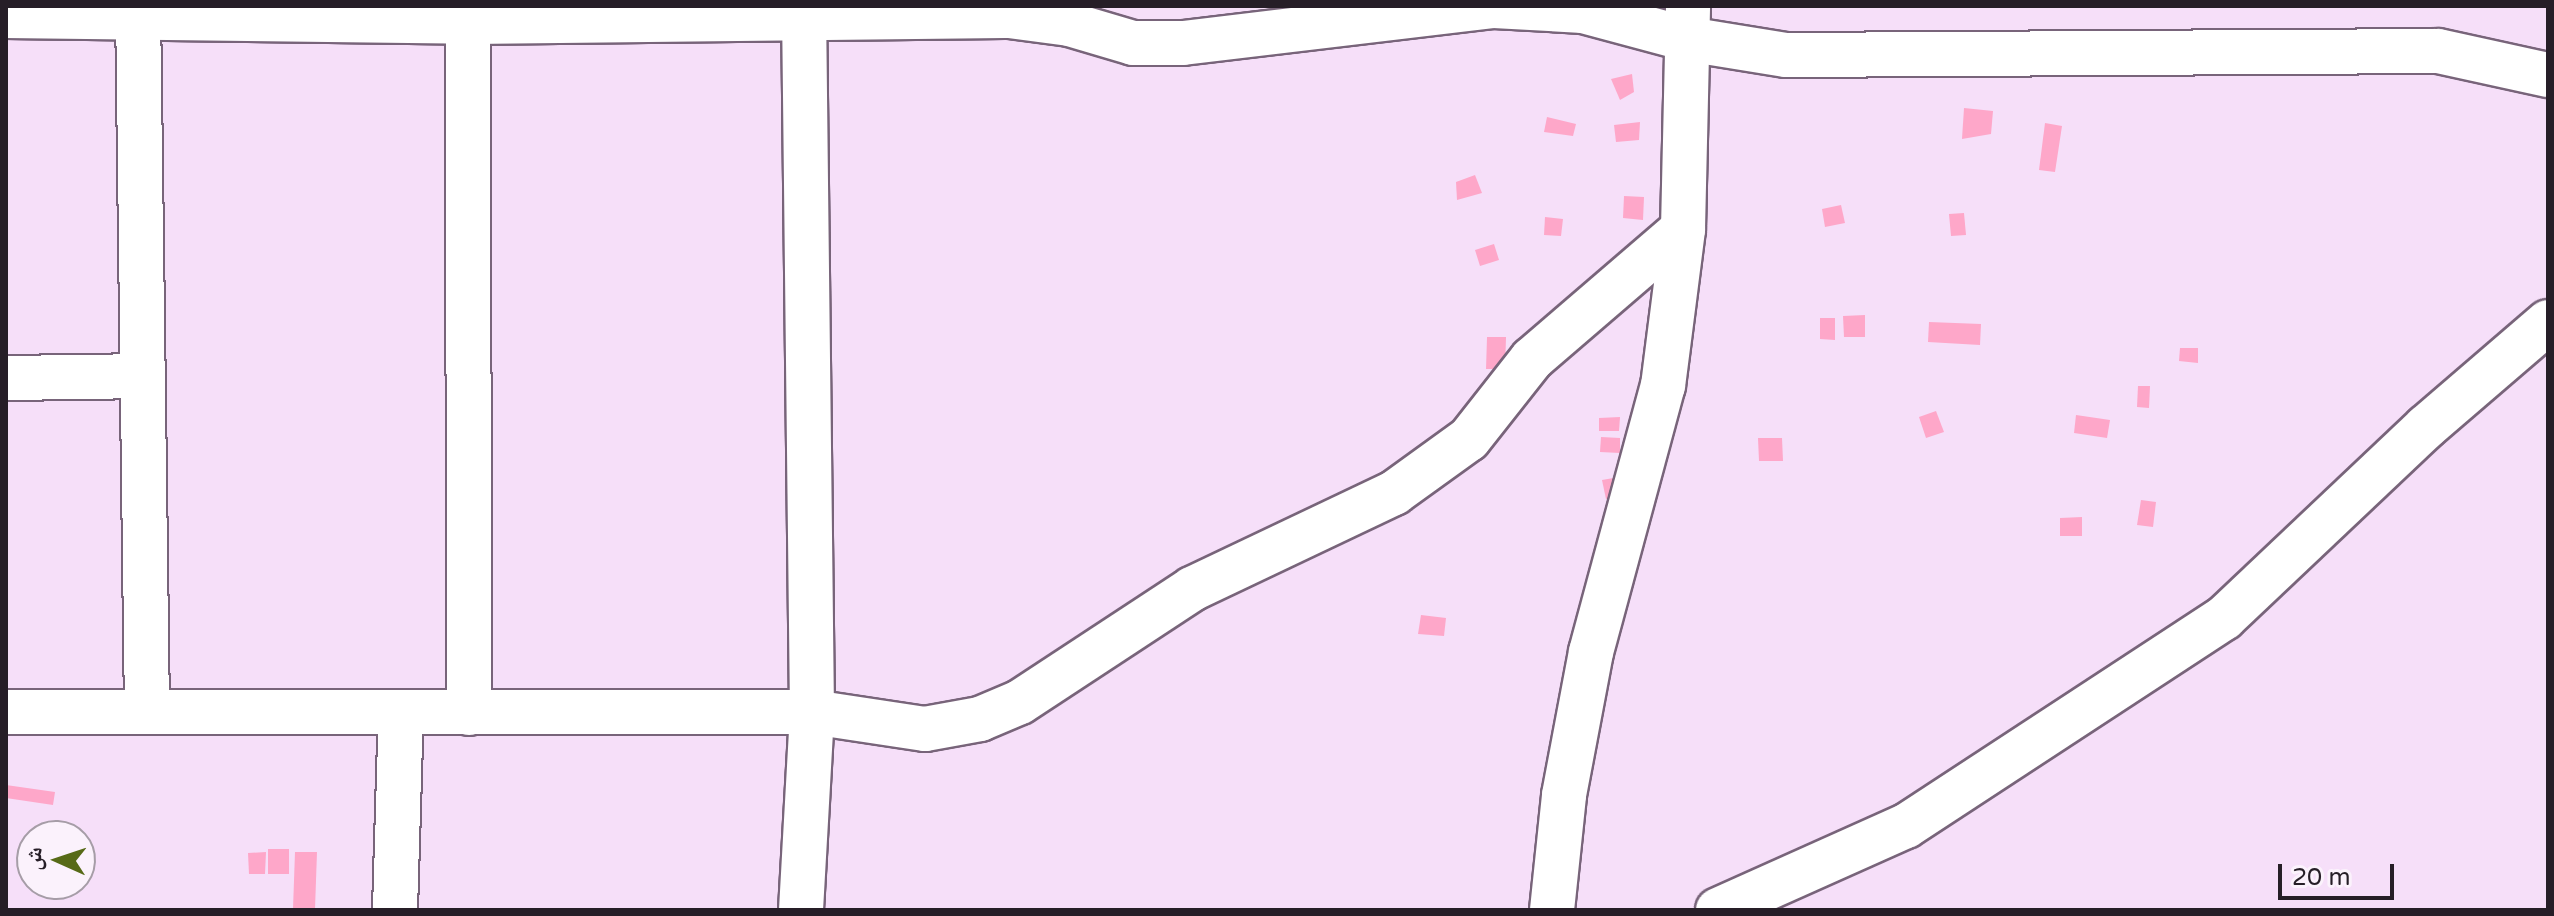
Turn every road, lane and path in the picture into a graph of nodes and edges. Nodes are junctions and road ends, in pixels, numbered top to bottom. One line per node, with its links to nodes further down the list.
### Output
1 (138, 12): 3 (street); 5 (street); 10 (street)
2 (804, 12): 3 (street); 4 (street); 15 (street)
3 (469, 14): 16 (street)
4 (1071, 15): 6 (street)
5 (6, 16)
6 (1687, 23): 7 (street); 8 (street)
7 (2548, 75)
8 (1683, 229): 15 (street); 19 (street)
9 (2548, 322): 20 (street)
10 (141, 376): 11 (street); 12 (street)
11 (6, 378)
12 (147, 711): 13 (street); 14 (street)
13 (6, 712)
14 (401, 712): 16 (street); 17 (street)
15 (812, 712): 16 (street); 18 (street)
16 (469, 713)
17 (395, 910)
18 (801, 910)
19 (1552, 910)
20 (1718, 910)

